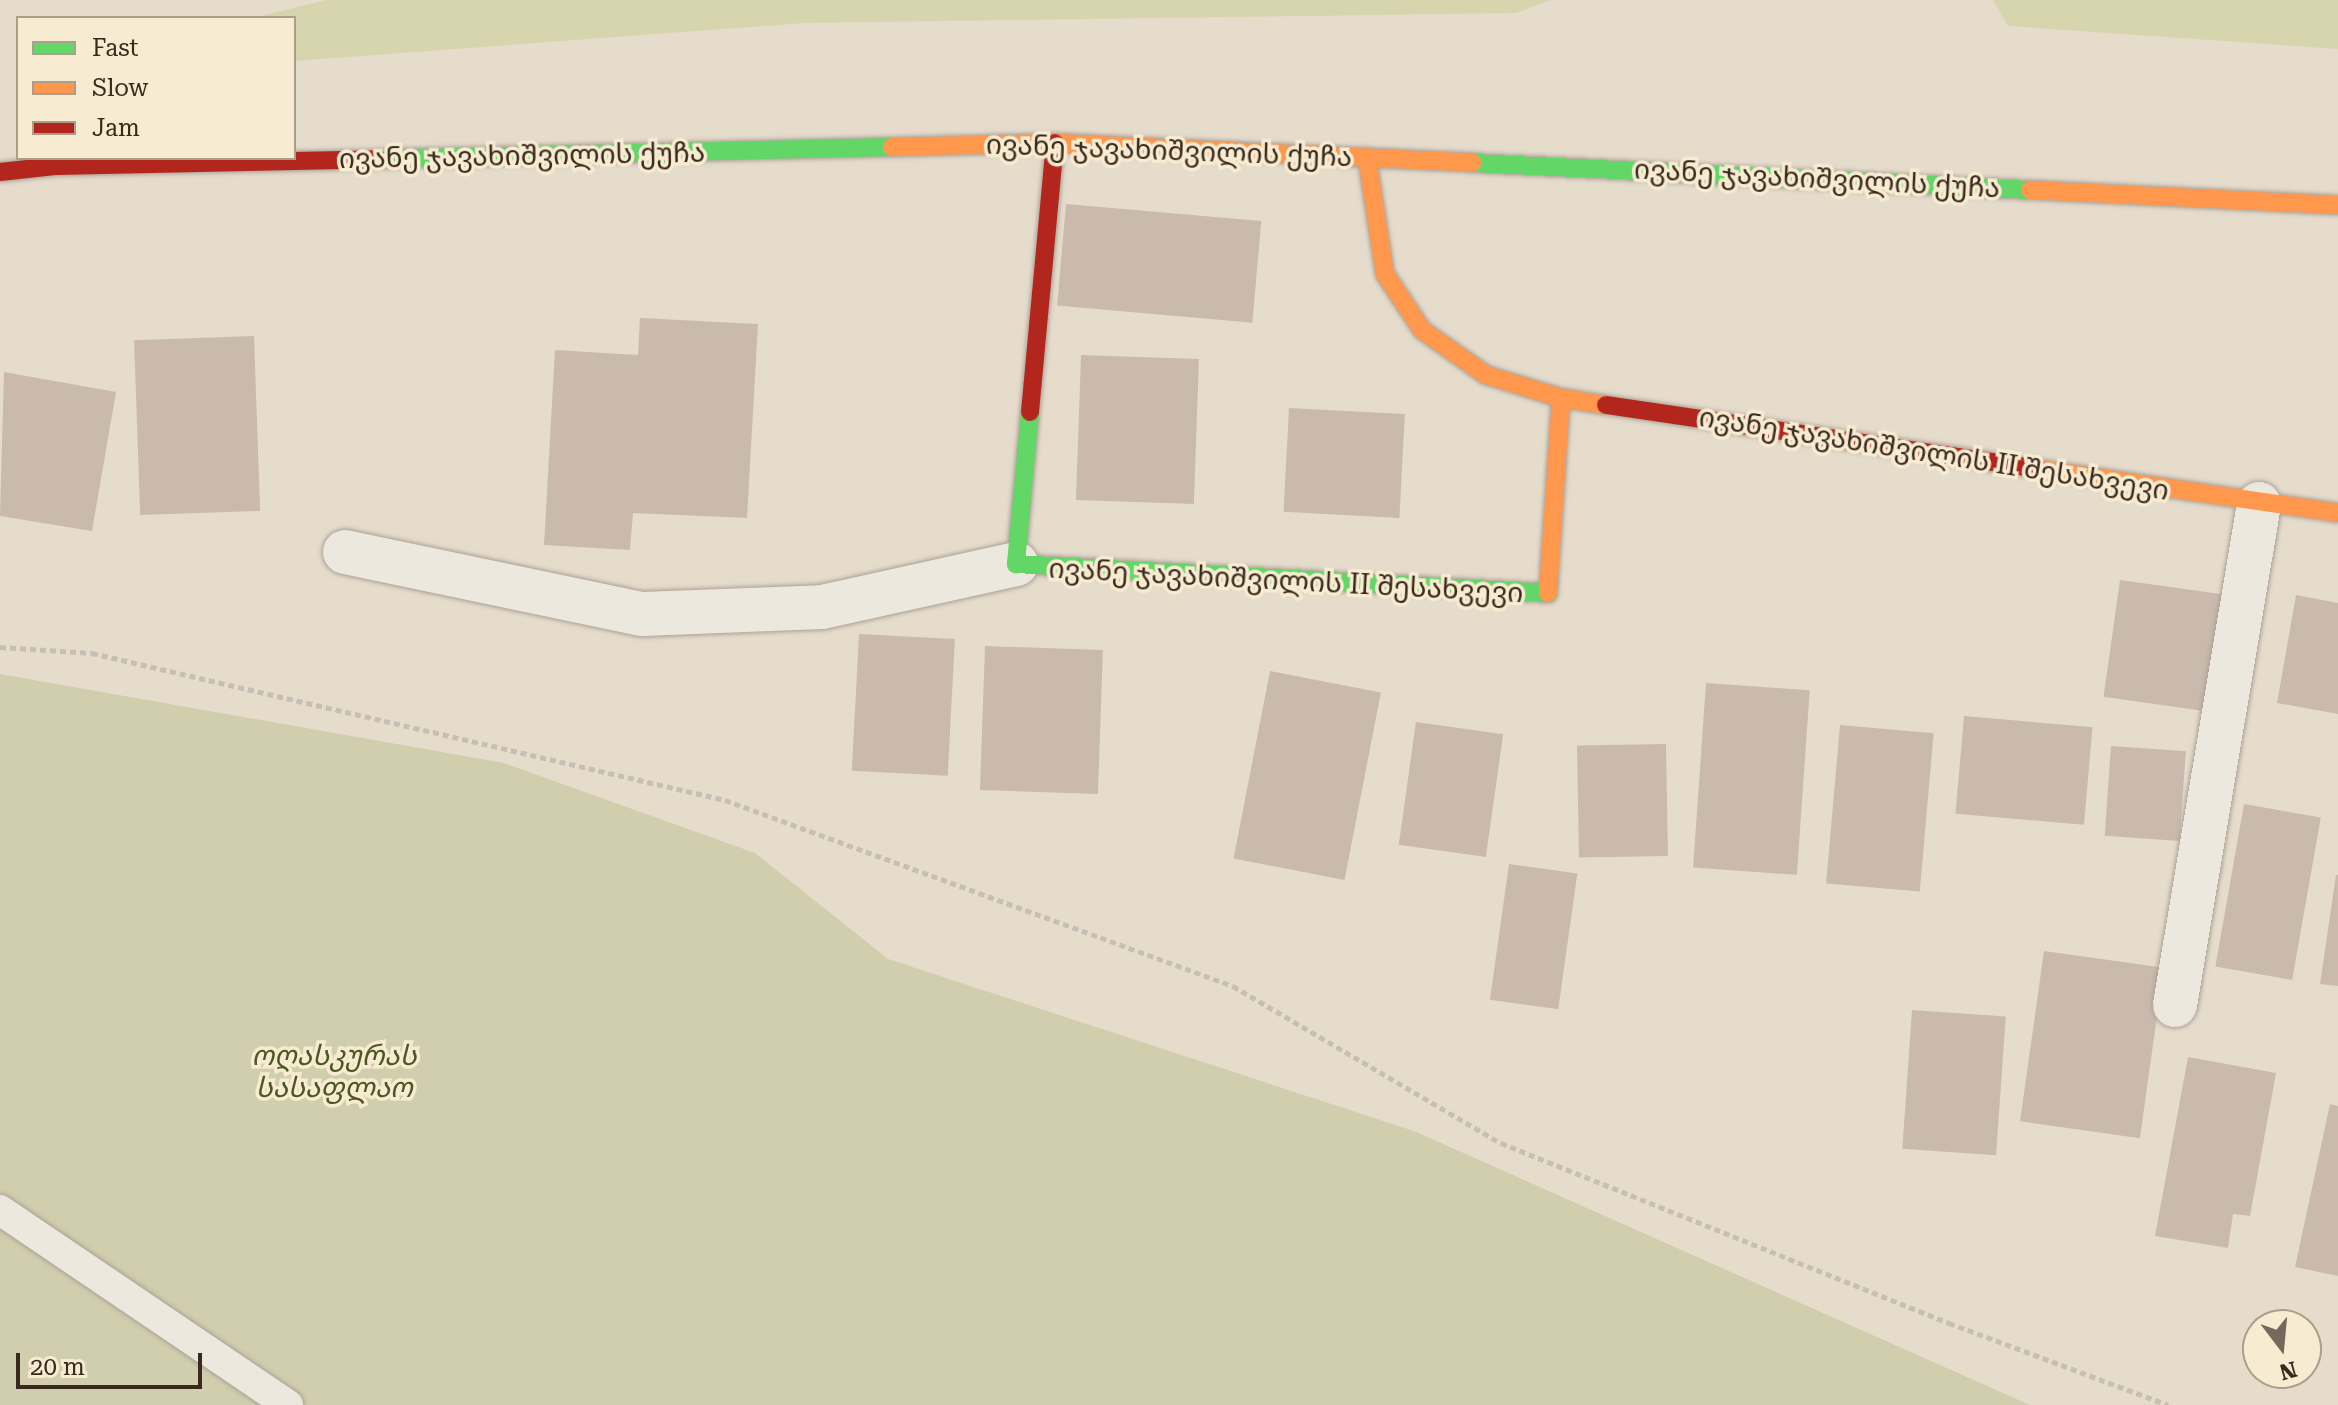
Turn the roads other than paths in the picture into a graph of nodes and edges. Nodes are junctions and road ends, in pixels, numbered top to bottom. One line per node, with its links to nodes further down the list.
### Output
1 (1055, 143): 2 (main road, ივანე ჯავახიშვილის ქუჩა); 3 (main road, ივანე ჯავახიშვილის ქუჩა); 9 (main road, ივანე ჯავახიშვილის II შესახვევი)
2 (1367, 157): 4 (main road, ივანე ჯავახიშვილის ქუჩა); 5 (main road, ივანე ჯავახიშვილის II შესახვევი)
3 (0, 172)
4 (2338, 205)
5 (1561, 398): 6 (main road, ივანე ჯავახიშვილის II შესახვევი); 9 (main road, ივანე ჯავახიშვილის II შესახვევი)
6 (2259, 504): 7 (main road, ივანე ჯავახიშვილის II შესახვევი); 10 (street)
7 (2338, 513)
8 (345, 552): 9 (street, ივანე ჯავახიშვილის II შესახვევი)
9 (1016, 564)
10 (2175, 1005)
11 (0, 1210): 12 (lane)
12 (288, 1405)

